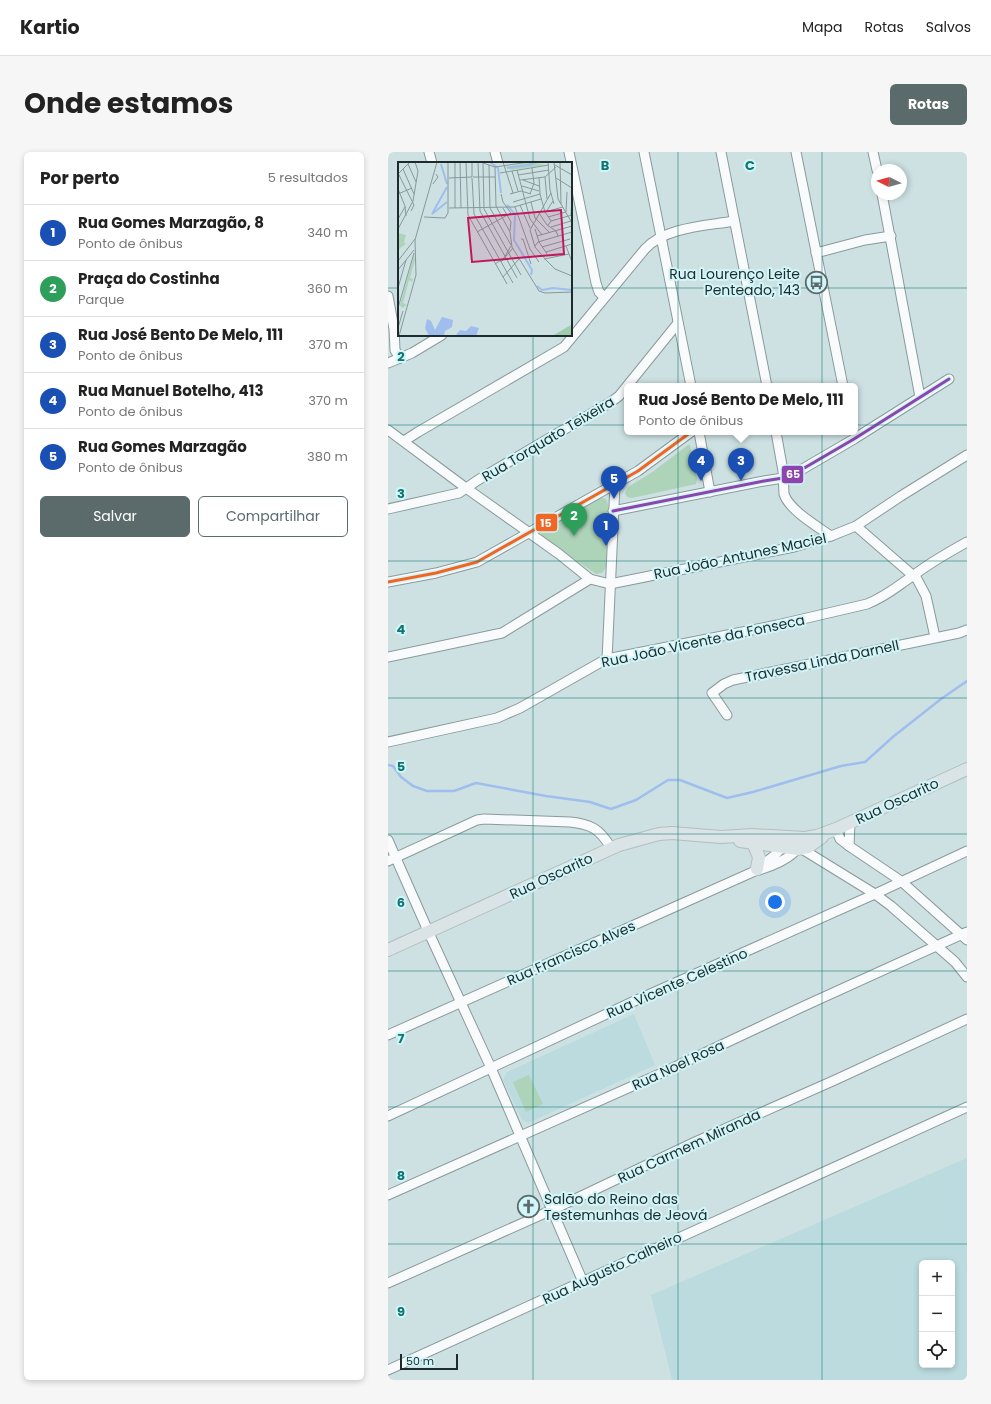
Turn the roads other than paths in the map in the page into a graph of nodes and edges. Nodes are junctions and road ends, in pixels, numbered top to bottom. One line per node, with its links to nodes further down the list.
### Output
1 (429, 152): 8 (street)
2 (495, 152): 9 (street)
3 (569, 152): 10 (street)
4 (644, 152): 16 (street)
5 (721, 152): 14 (street)
6 (796, 152): 17 (street)
7 (874, 152): 11 (street)
8 (432, 162)
9 (498, 162)
10 (571, 162)
11 (876, 164)
12 (572, 167): 19 (street)
13 (883, 200): 15 (street)
14 (734, 221): 16 (street); 29 (street)
15 (891, 236): 17 (street); 32 (street)
16 (661, 237): 19 (street); 20 (street)
17 (816, 253): 30 (street)
18 (388, 296): 24 (street)
19 (604, 297): 21 (street)
20 (678, 323): 27 (street, Rua Torquato Teixeira); 28 (street)
21 (575, 328)
22 (440, 336): 24 (street)
23 (570, 336): 39 (street)
24 (394, 351): 25 (street)
25 (388, 363)
26 (949, 379): 32 (street)
27 (630, 383)
28 (690, 383)
29 (766, 383)
30 (842, 383)
31 (624, 390): 43 (street, Rua Torquato Teixeira)
32 (920, 397): 33 (street)
33 (858, 432)
34 (389, 433): 39 (street)
35 (686, 435): 42 (street)
36 (700, 435): 44 (street)
37 (777, 435): 41 (street)
38 (853, 435): 41 (street)
39 (404, 441): 43 (street)
40 (967, 455): 47 (street, Rua João Antunes Maciel)
41 (784, 478): 44 (street); 49 (street)
42 (615, 484): 46 (street); 48 (street)
43 (466, 488): 45 (street, Rua Torquato Teixeira); 48 (street)
44 (710, 492): 46 (street)
45 (388, 509)
46 (613, 511): 54 (street)
47 (856, 526): 49 (street, Rua João Antunes Maciel); 51 (street)
48 (529, 533): 52 (street); 53 (street)
49 (831, 536): 54 (street, Rua João Antunes Maciel)
50 (967, 542): 51 (street, Rua João Vicente da Fonseca)
51 (914, 575): 56 (street); 58 (street, Rua João Vicente da Fonseca)
52 (590, 579): 54 (street); 57 (street)
53 (388, 582)
54 (610, 584): 58 (street)
55 (967, 630): 56 (street, Travessa Linda Darnell)
56 (935, 637): 59 (street, Travessa Linda Darnell)
57 (388, 657)
58 (607, 660): 60 (street, Rua João Vicente da Fonseca)
59 (727, 714)
60 (388, 742)
61 (967, 769): 62 (main road, Rua Oscarito)
62 (850, 823): 63 (main road, Rua Oscarito); 68 (street)
63 (831, 831): 67 (main road, Rua Oscarito); 68 (street)
64 (721, 837): 66 (main road, Rua Oscarito); 67 (main road, Rua Oscarito); 69 (main road, Rua Oscarito)
65 (388, 840): 71 (street)
66 (753, 843): 67 (main road, Rua Oscarito); 72 (main road)
67 (794, 844): 72 (street, Rua Francisco Alves); 72 (street, Rua Francisco Alves); 74 (street)
68 (849, 846): 73 (street)
69 (611, 848): 71 (street); 75 (main road, Rua Oscarito)
70 (967, 851): 73 (street, Rua Vicente Celestino)
71 (392, 859): 75 (street)
72 (756, 870): 80 (street, Rua Francisco Alves)
73 (902, 881): 74 (street, Rua Vicente Celestino); 76 (street)
74 (876, 894): 77 (street); 83 (street, Rua Vicente Celestino)
75 (429, 932): 78 (main road, Rua Oscarito); 80 (street)
76 (965, 935): 77 (street, Rua Noel Rosa)
77 (936, 946): 79 (street); 86 (street, Rua Noel Rosa)
78 (388, 950)
79 (967, 977)
80 (461, 1002): 82 (street, Rua Francisco Alves); 83 (street)
81 (967, 1019): 88 (street, Rua Carmem Miranda)
82 (388, 1035)
83 (491, 1068): 85 (street, Rua Vicente Celestino); 86 (street)
84 (967, 1107): 89 (street, Rua Augusto Calheiro)
85 (388, 1116)
86 (519, 1136): 87 (street, Rua Noel Rosa); 88 (street)
87 (388, 1195)
88 (552, 1210): 89 (street); 90 (street, Rua Carmem Miranda)
89 (582, 1282): 91 (street, Rua Augusto Calheiro)
90 (388, 1283)
91 (388, 1370)

